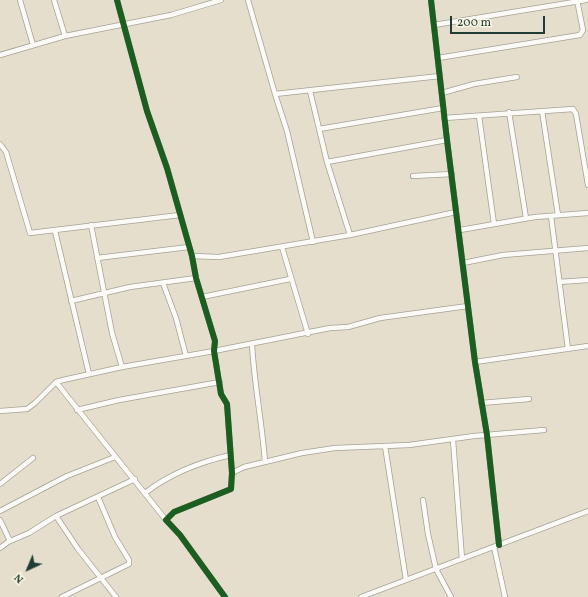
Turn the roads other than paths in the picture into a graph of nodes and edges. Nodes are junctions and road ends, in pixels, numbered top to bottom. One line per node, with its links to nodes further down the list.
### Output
1 (20, 0): 12 (street)
2 (54, 0): 11 (street)
3 (117, 0): 9 (street)
4 (222, 0): 9 (street)
5 (248, 0): 19 (street)
6 (431, 0): 10 (street)
7 (586, 0): 8 (street)
8 (577, 1): 10 (street); 14 (street)
9 (123, 24): 11 (street); 34 (street)
10 (434, 25): 14 (street)
11 (65, 36): 12 (street)
12 (33, 45): 13 (street)
13 (0, 55)
14 (438, 58): 15 (street)
15 (440, 76): 17 (street); 18 (street)
16 (517, 77): 18 (street)
17 (310, 91): 19 (street); 25 (street)
18 (442, 93): 20 (street)
19 (275, 94): 43 (street)
20 (443, 108): 24 (street); 25 (street)
21 (542, 111): 22 (street); 31 (street); 35 (street)
22 (509, 112): 23 (street); 37 (street)
23 (479, 116): 24 (street); 38 (street)
24 (444, 118): 26 (street)
25 (319, 129): 28 (street)
26 (447, 140): 28 (street); 29 (street)
27 (0, 144): 41 (street)
28 (327, 162): 42 (street)
29 (452, 174): 30 (street); 32 (street)
30 (413, 176)
31 (588, 185)
32 (456, 212): 40 (street); 42 (street)
33 (588, 212): 35 (street)
34 (180, 215): 39 (street); 44 (street)
35 (558, 215): 36 (street)
36 (551, 216): 37 (street); 47 (street)
37 (526, 218): 38 (street)
38 (494, 224): 40 (street)
39 (91, 225): 41 (street); 49 (street)
40 (460, 230): 50 (street)
41 (55, 231): 58 (street)
42 (350, 235): 43 (street)
43 (313, 242): 45 (street)
44 (189, 247): 48 (street); 49 (street)
45 (282, 247): 48 (street); 52 (street)
46 (588, 248): 47 (street)
47 (555, 251): 50 (street); 54 (street)
48 (192, 256): 51 (street)
49 (97, 258): 56 (street)
50 (463, 263): 59 (street)
51 (196, 278): 55 (street); 57 (street)
52 (290, 279): 57 (street); 60 (street)
53 (588, 280): 54 (street)
54 (559, 282): 63 (street)
55 (163, 283): 56 (street); 65 (street)
56 (105, 294): 58 (street); 67 (street)
57 (202, 297): 64 (street)
58 (71, 301): 68 (street)
59 (468, 306): 60 (street); 66 (street)
60 (308, 334): 61 (street)
61 (252, 344): 64 (street); 82 (street)
62 (588, 346): 63 (street)
63 (568, 349): 66 (street)
64 (214, 351): 65 (street); 70 (street)
65 (186, 356): 67 (street)
66 (475, 362): 72 (street)
67 (122, 367): 68 (street)
68 (89, 374): 69 (street)
69 (56, 382): 73 (street); 74 (street)
70 (220, 382): 73 (street); 79 (street)
71 (529, 399): 72 (street)
72 (481, 403): 76 (street)
73 (77, 410): 80 (street)
74 (0, 411)
75 (544, 430): 76 (street)
76 (487, 435): 77 (street); 95 (street)
77 (453, 440): 78 (street); 97 (street)
78 (385, 446): 82 (street); 100 (street)
79 (231, 455): 83 (street); 86 (street)
80 (115, 457): 84 (street); 89 (street)
81 (33, 458): 85 (street)
82 (265, 462): 83 (street)
83 (232, 473): 93 (street)
84 (135, 479): 86 (street); 87 (street)
85 (0, 484)
86 (145, 493): 93 (street)
87 (98, 497): 91 (street); 99 (street)
88 (423, 500): 98 (street)
89 (0, 511)
90 (588, 511): 95 (street)
91 (56, 516): 94 (street); 99 (street)
92 (0, 520): 94 (street)
93 (166, 520): 103 (street)
94 (10, 541): 96 (street)
95 (496, 546): 97 (street); 106 (street)
96 (0, 548)
97 (462, 559): 98 (street)
98 (436, 569): 100 (street); 105 (street)
99 (101, 577): 101 (street); 102 (street)
100 (406, 580): 104 (street)
101 (62, 597)
102 (116, 597)
103 (225, 597)
104 (361, 597)
105 (451, 597)
106 (505, 597)

